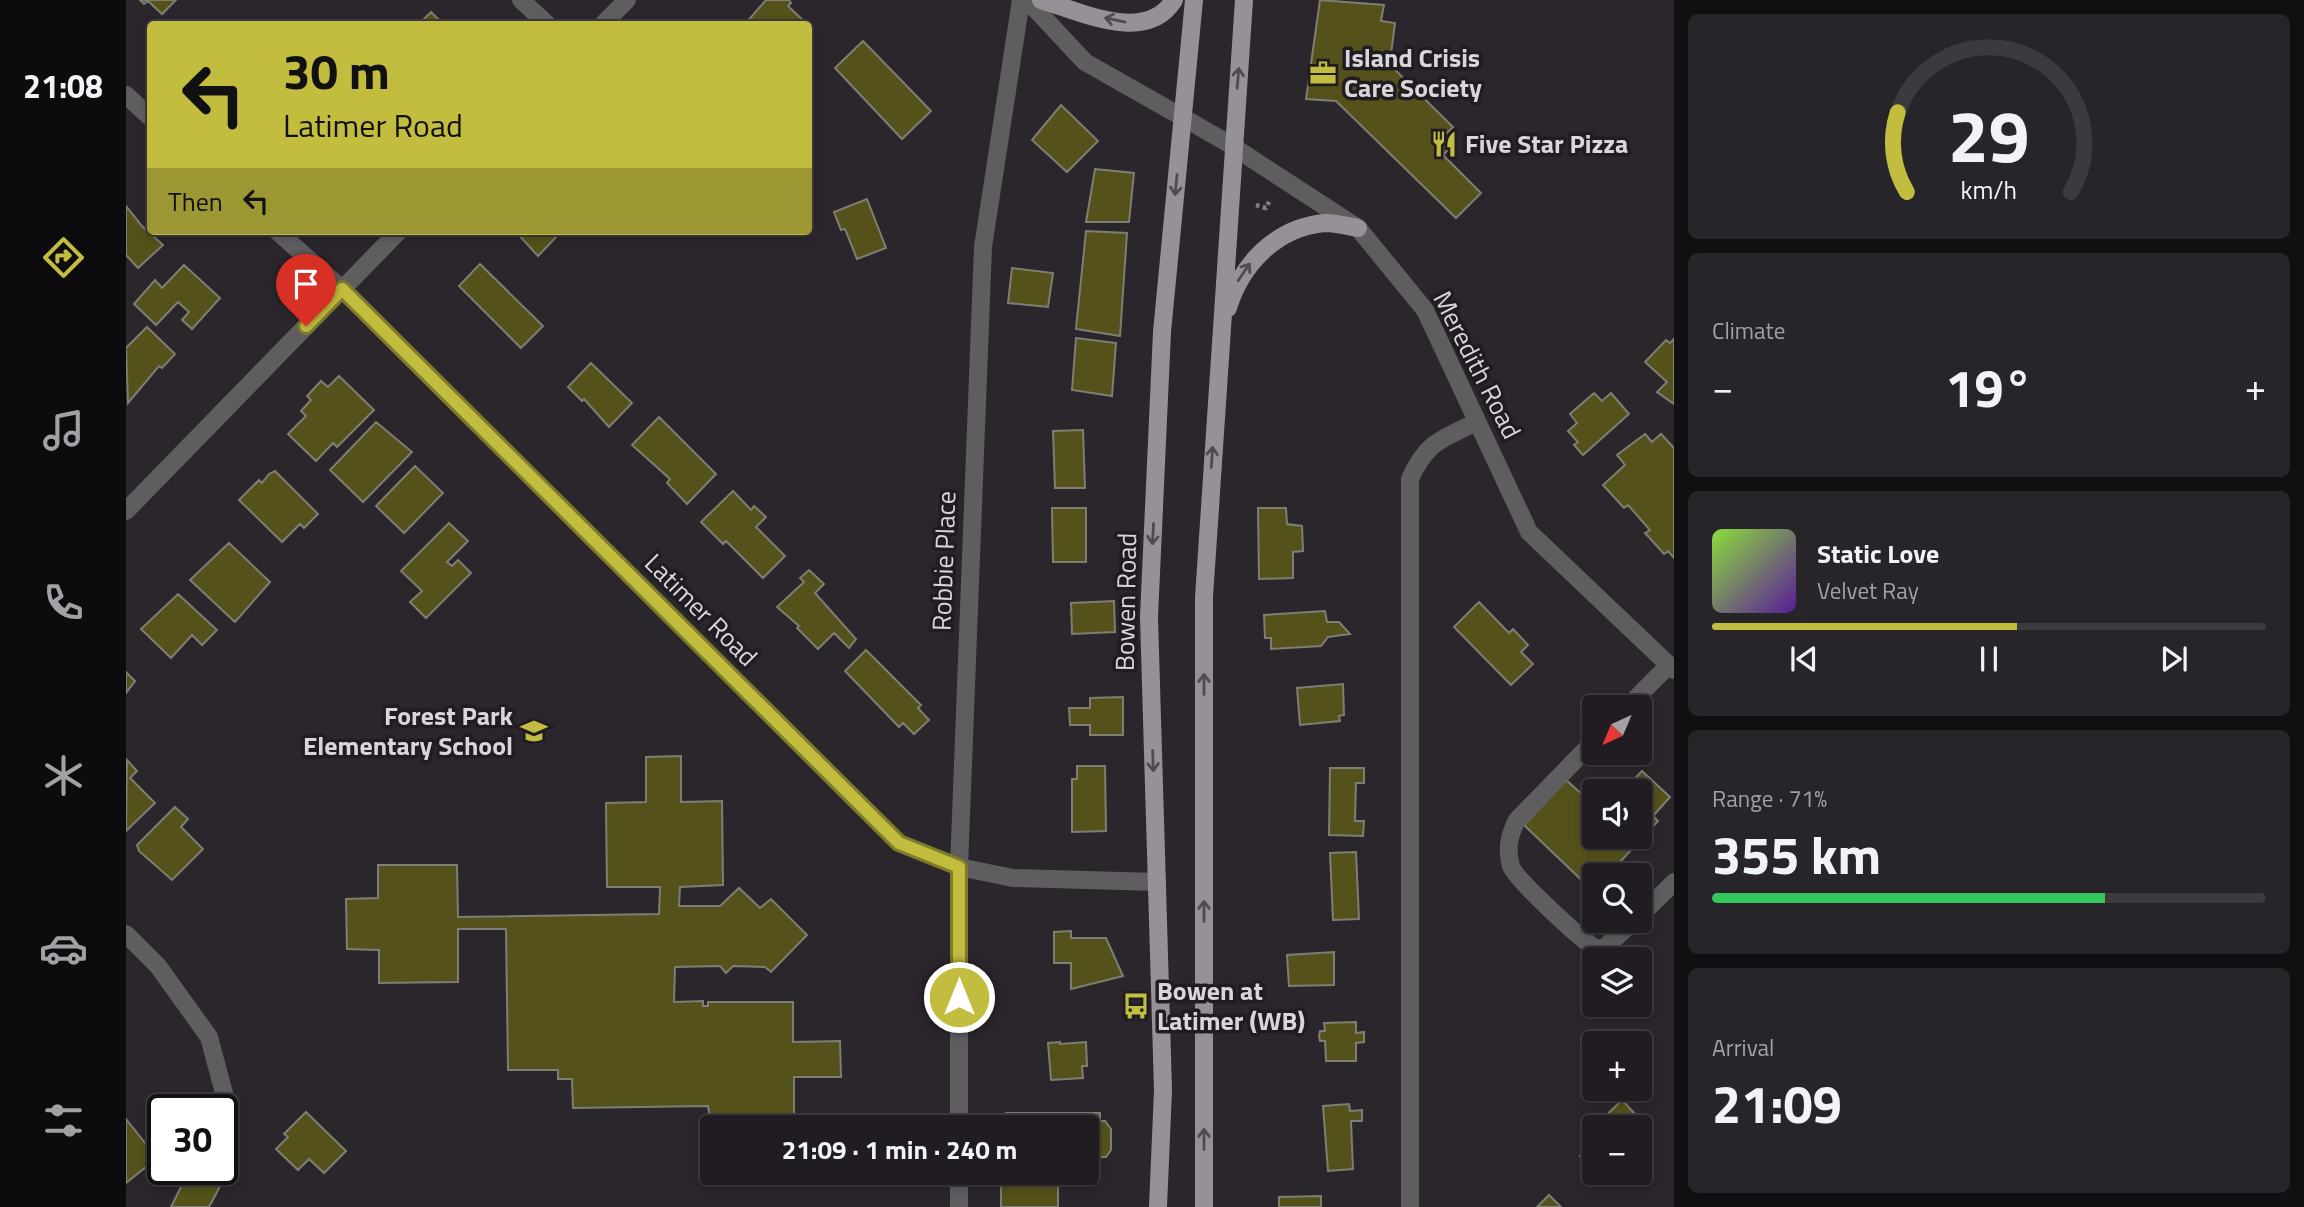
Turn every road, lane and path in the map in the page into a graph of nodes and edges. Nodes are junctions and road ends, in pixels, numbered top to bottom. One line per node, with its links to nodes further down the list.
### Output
1 (521, 0): 9 (street)
2 (627, 0): 10 (street)
3 (1021, 0): 29 (street, Robbie Place)
4 (1027, 0): 13 (street, Meredith Road)
5 (1041, 0): 6 (main road, one-way to 5)
6 (1174, 0)
7 (1194, 0): 13 (main road, Bowen Road)
8 (1244, 0): 14 (main road, one-way to 8)
9 (544, 21)
10 (606, 21)
11 (126, 95): 12 (street)
12 (147, 114)
13 (1182, 117): 14 (street, Meredith Road); 30 (main road, Bowen Road, one-way to 30)
14 (1232, 146): 19 (street, Meredith Road); 23 (main road)
15 (1270, 200): 17 (path)
16 (1256, 205): 17 (path)
17 (1266, 208): 18 (path)
18 (1271, 217)
19 (1358, 228): 23 (main road, one-way to 19); 24 (street, Meredith Road)
20 (281, 235): 22 (street, Latimer Road)
21 (395, 235): 22 (street)
22 (342, 289): 25 (street); 29 (street, Latimer Road)
23 (1220, 335): 40 (main road, one-way to 23)
24 (1478, 422): 26 (street, Meredith Road); 41 (street)
25 (126, 512)
26 (1671, 668): 27 (street)
27 (1641, 695)
28 (1582, 753): 33 (street)
29 (959, 867): 30 (street, Latimer Road); 36 (street, Robbie Place)
30 (1157, 882): 39 (main road, Bowen Road)
31 (1674, 882): 32 (street)
32 (1652, 904)
33 (1623, 933)
34 (126, 934): 35 (street)
35 (224, 1093)
36 (959, 1115)
37 (959, 1185): 38 (street)
38 (959, 1207)
39 (1158, 1207)
40 (1204, 1207)
41 (1410, 1207)

